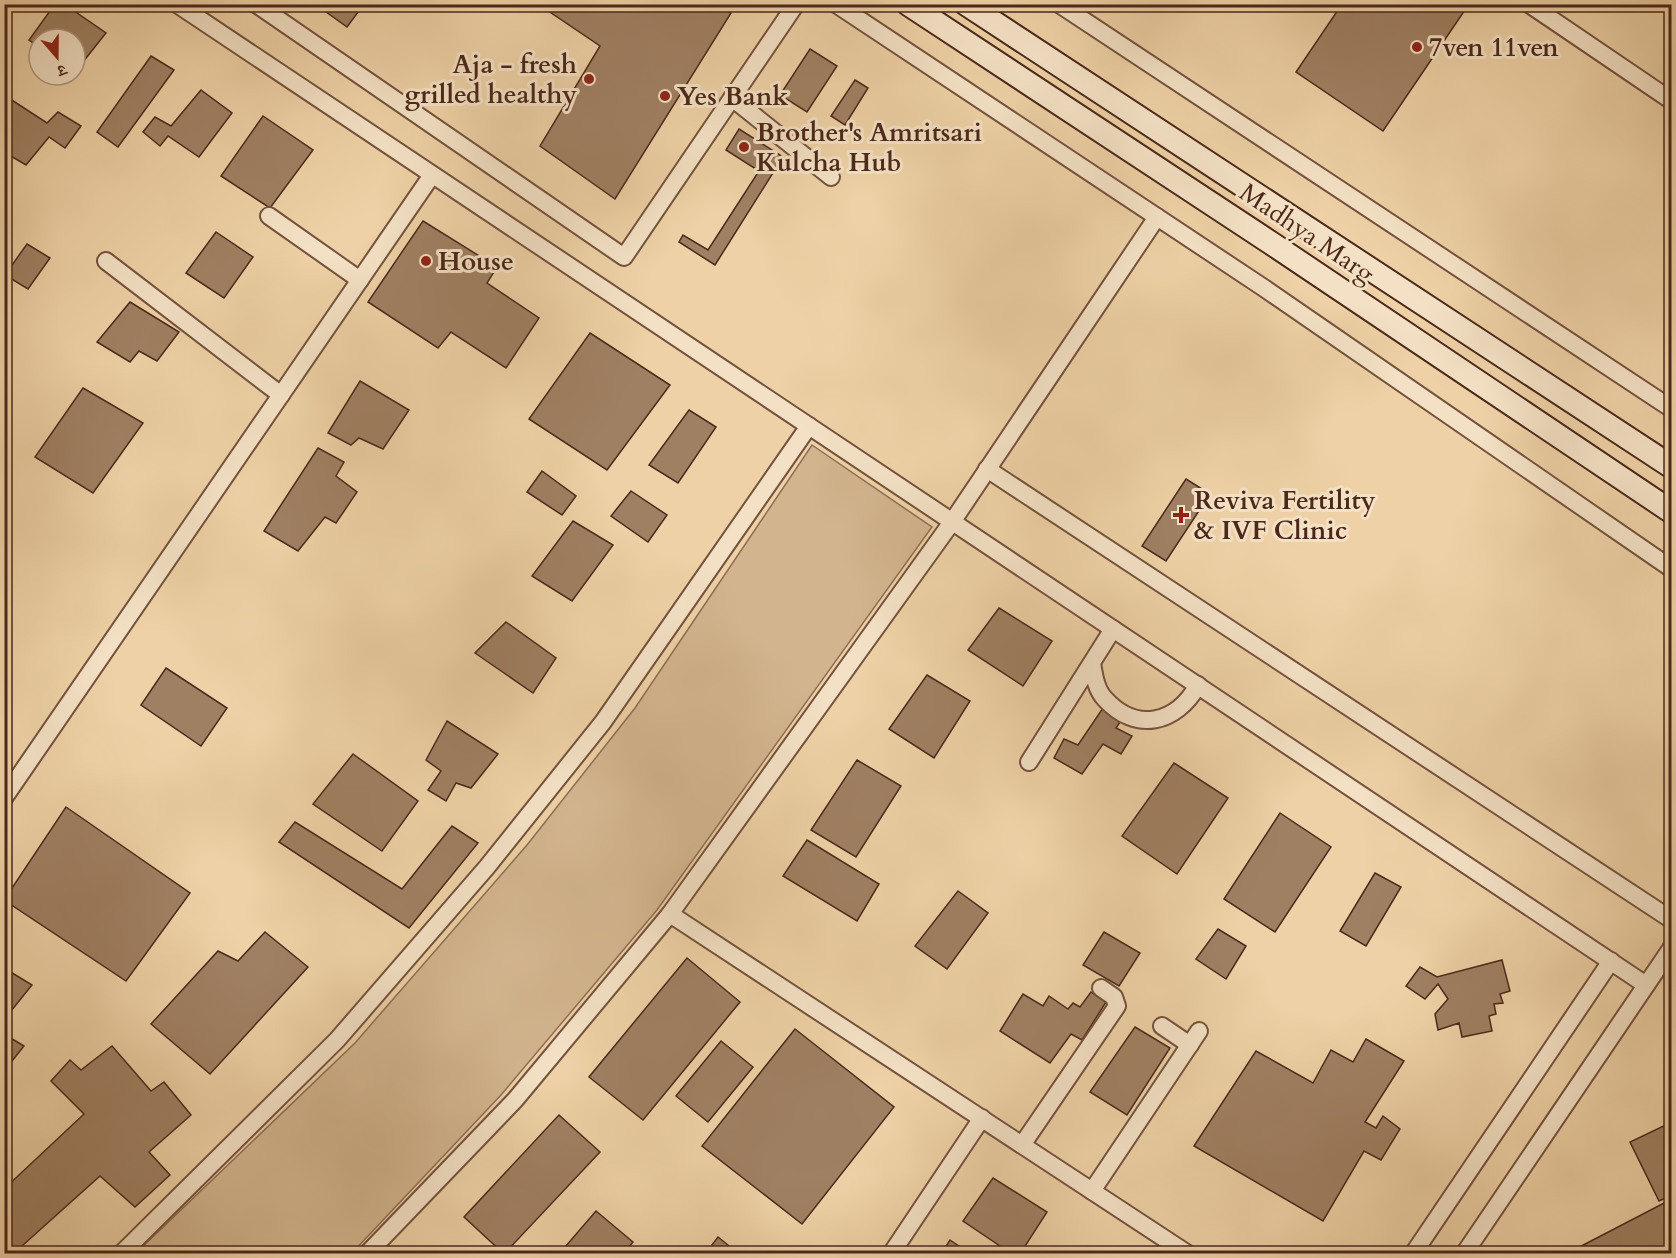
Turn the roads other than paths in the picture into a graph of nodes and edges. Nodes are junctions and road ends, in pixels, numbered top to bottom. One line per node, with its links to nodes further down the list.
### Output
1 (177, 4): 11 (street)
2 (256, 4): 9 (street)
3 (796, 4): 9 (street)
4 (836, 4): 14 (street)
5 (908, 4): 22 (main road, Madhya Marg)
6 (966, 4): 20 (main road, Madhya Marg)
7 (1059, 4): 18 (street)
8 (1528, 4): 10 (street)
9 (732, 98): 12 (street)
10 (1671, 101)
11 (432, 175): 16 (street); 19 (street)
12 (831, 177)
13 (269, 216): 16 (street)
14 (1157, 217): 21 (street); 24 (street)
15 (106, 261): 17 (street)
16 (360, 280): 17 (street)
17 (280, 395): 29 (street)
18 (1671, 409)
19 (809, 426): 23 (street); 40 (street)
20 (1671, 467)
21 (987, 469): 23 (street); 31 (street)
22 (1671, 513)
23 (952, 522): 25 (street); 30 (street)
24 (1671, 569)
25 (1113, 629): 26 (street); 27 (street)
26 (1092, 663): 27 (street); 28 (street)
27 (1198, 686): 33 (street)
28 (1029, 762)
29 (4, 798)
30 (670, 914): 37 (street); 41 (street)
31 (1671, 920)
32 (1671, 947): 34 (street)
33 (1611, 961): 34 (street); 44 (street)
34 (1646, 985): 45 (street)
35 (1101, 988): 38 (street)
36 (1162, 1026): 39 (street)
37 (982, 1118): 38 (street); 42 (street)
38 (1022, 1145): 39 (street)
39 (1092, 1191): 43 (street)
40 (121, 1254)
41 (367, 1254)
42 (891, 1254)
43 (1188, 1254)
44 (1413, 1254)
45 (1464, 1254)

